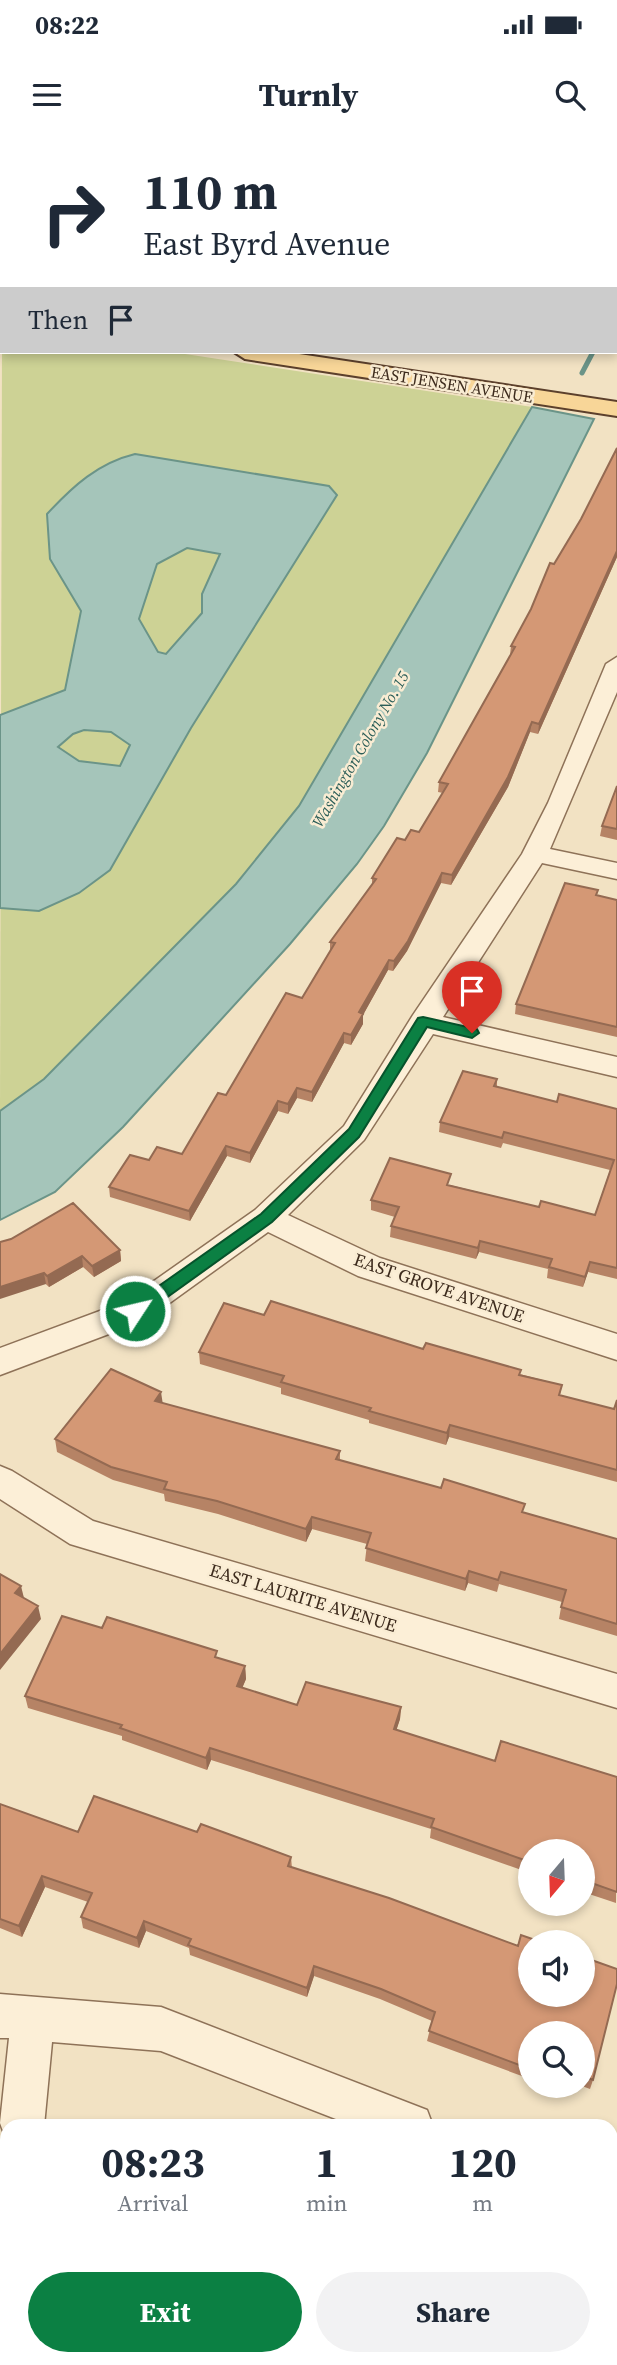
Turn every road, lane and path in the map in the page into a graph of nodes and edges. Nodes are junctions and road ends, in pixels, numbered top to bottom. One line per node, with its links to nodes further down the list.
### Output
1 (259, 354): 4 (main road, EAST JENSEN AVENUE)
2 (370, 354): 3 (main road, EAST JENSEN AVENUE)
3 (617, 391)
4 (617, 409)
5 (617, 664): 6 (street)
6 (610, 698): 7 (street)
7 (535, 854): 8 (street); 9 (street)
8 (617, 871)
9 (423, 1021): 10 (street); 11 (street)
10 (617, 1066)
11 (266, 1218): 12 (street, EAST GROVE AVENUE); 13 (street)
12 (617, 1347)
13 (0, 1362)
14 (0, 1481): 15 (street, EAST LAURITE AVENUE)
15 (617, 1691)
16 (16, 2017): 17 (street); 18 (street)
17 (22, 2119)
18 (393, 2119)

